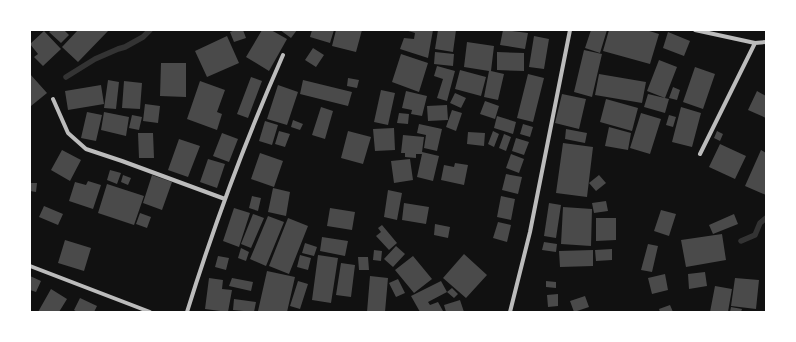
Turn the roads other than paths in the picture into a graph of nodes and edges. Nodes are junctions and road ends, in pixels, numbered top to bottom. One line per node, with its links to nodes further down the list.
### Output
1 (570, 30): 12 (street)
2 (695, 30): 4 (street)
3 (766, 42): 4 (street)
4 (755, 43): 7 (street)
5 (283, 55): 8 (street)
6 (53, 99): 8 (street)
7 (700, 154)
8 (225, 199): 11 (street)
9 (30, 266): 10 (street)
10 (150, 312)
11 (187, 312)
12 (510, 312)

